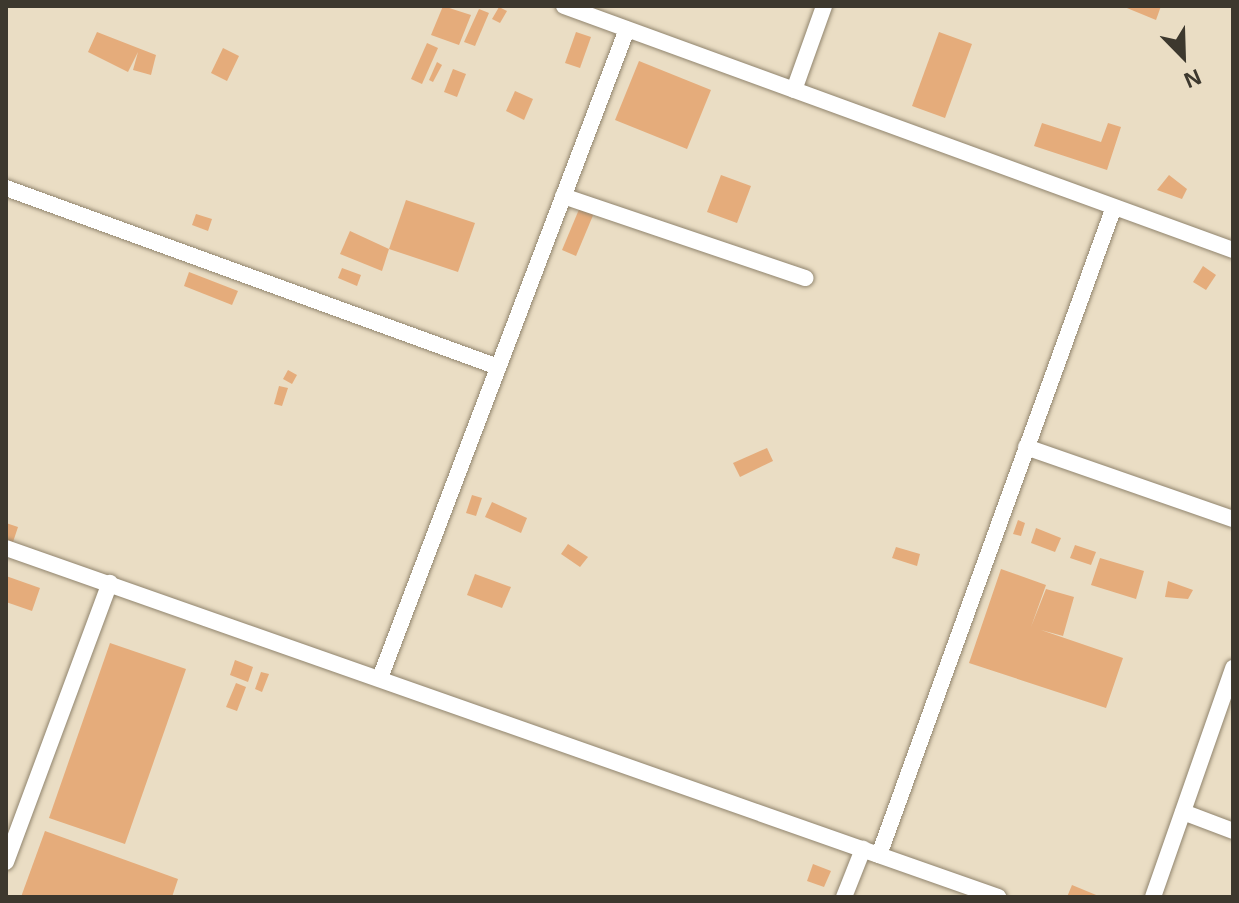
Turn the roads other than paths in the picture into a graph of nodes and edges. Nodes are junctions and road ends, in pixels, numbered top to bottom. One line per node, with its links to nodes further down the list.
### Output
1 (564, 6): 3 (street)
2 (824, 6): 4 (street)
3 (627, 29): 4 (street); 6 (street)
4 (794, 90): 7 (street)
5 (6, 188): 10 (street)
6 (563, 196): 9 (street); 10 (street)
7 (1114, 207): 8 (street); 11 (street)
8 (1233, 250)
9 (805, 278)
10 (498, 367): 16 (street)
11 (1026, 447): 12 (street); 19 (street)
12 (1233, 519)
13 (6, 548): 14 (street)
14 (110, 583): 16 (street); 20 (street)
15 (1233, 668): 17 (street)
16 (380, 678): 19 (street)
17 (1183, 812): 18 (street); 23 (street)
18 (1233, 831)
19 (871, 852): 21 (street); 22 (street)
20 (6, 862)
21 (844, 897)
22 (998, 897)
23 (1153, 897)

